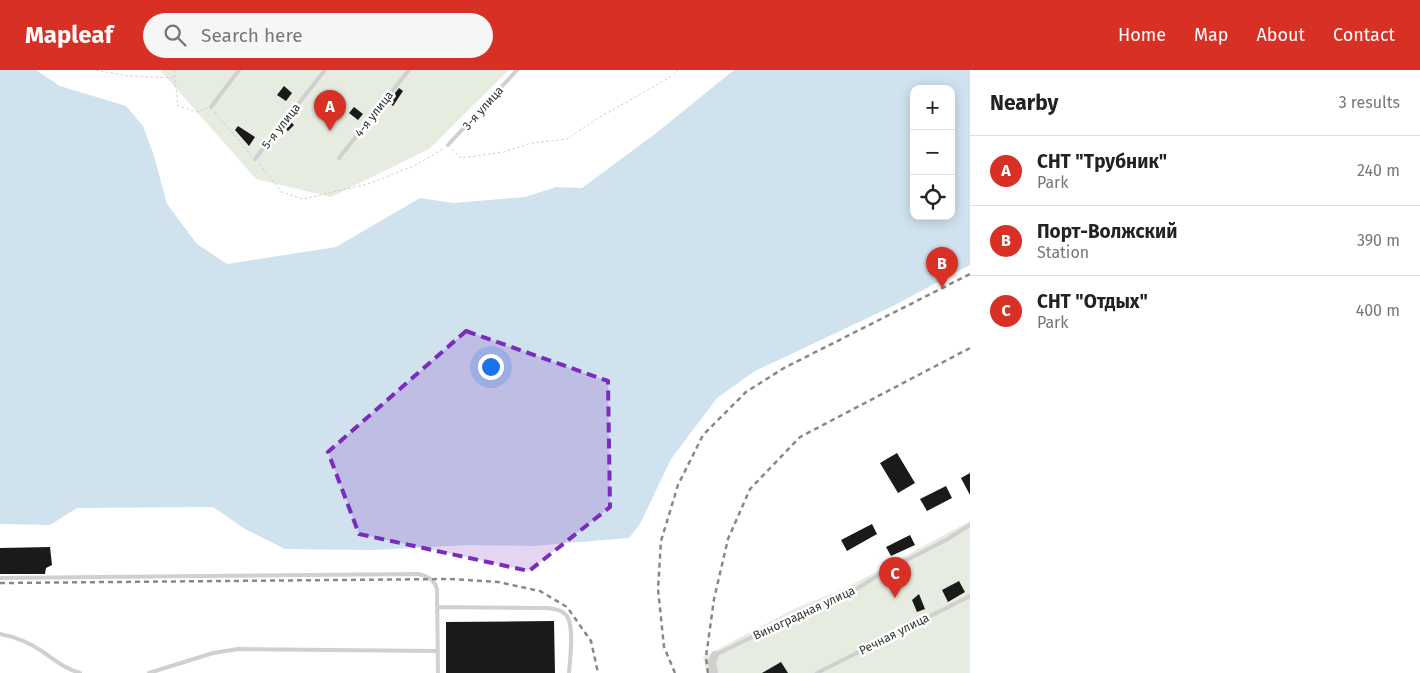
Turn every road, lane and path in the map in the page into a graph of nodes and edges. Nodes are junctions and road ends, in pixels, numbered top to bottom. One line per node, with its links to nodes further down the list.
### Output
1 (96, 70): 8 (path)
2 (174, 70): 8 (path)
3 (239, 70): 9 (lane)
4 (325, 70): 12 (lane, 5-я улица)
5 (409, 70): 11 (lane, 4-я улица)
6 (516, 70): 10 (lane, 3-я улица)
7 (678, 70): 10 (path)
8 (174, 78): 9 (path)
9 (211, 107): 12 (path)
10 (448, 145): 12 (path)
11 (339, 158)
12 (255, 159)
13 (970, 525): 19 (lane, Виноградная улица)
14 (0, 578): 16 (lane)
15 (970, 596): 25 (lane, Речная улица)
16 (438, 607): 18 (lane); 23 (lane)
17 (0, 634): 20 (lane)
18 (438, 651): 21 (lane); 22 (lane)
19 (714, 655): 24 (street)
20 (80, 673)
21 (149, 673)
22 (438, 673)
23 (569, 673)
24 (714, 673)
25 (817, 673)

